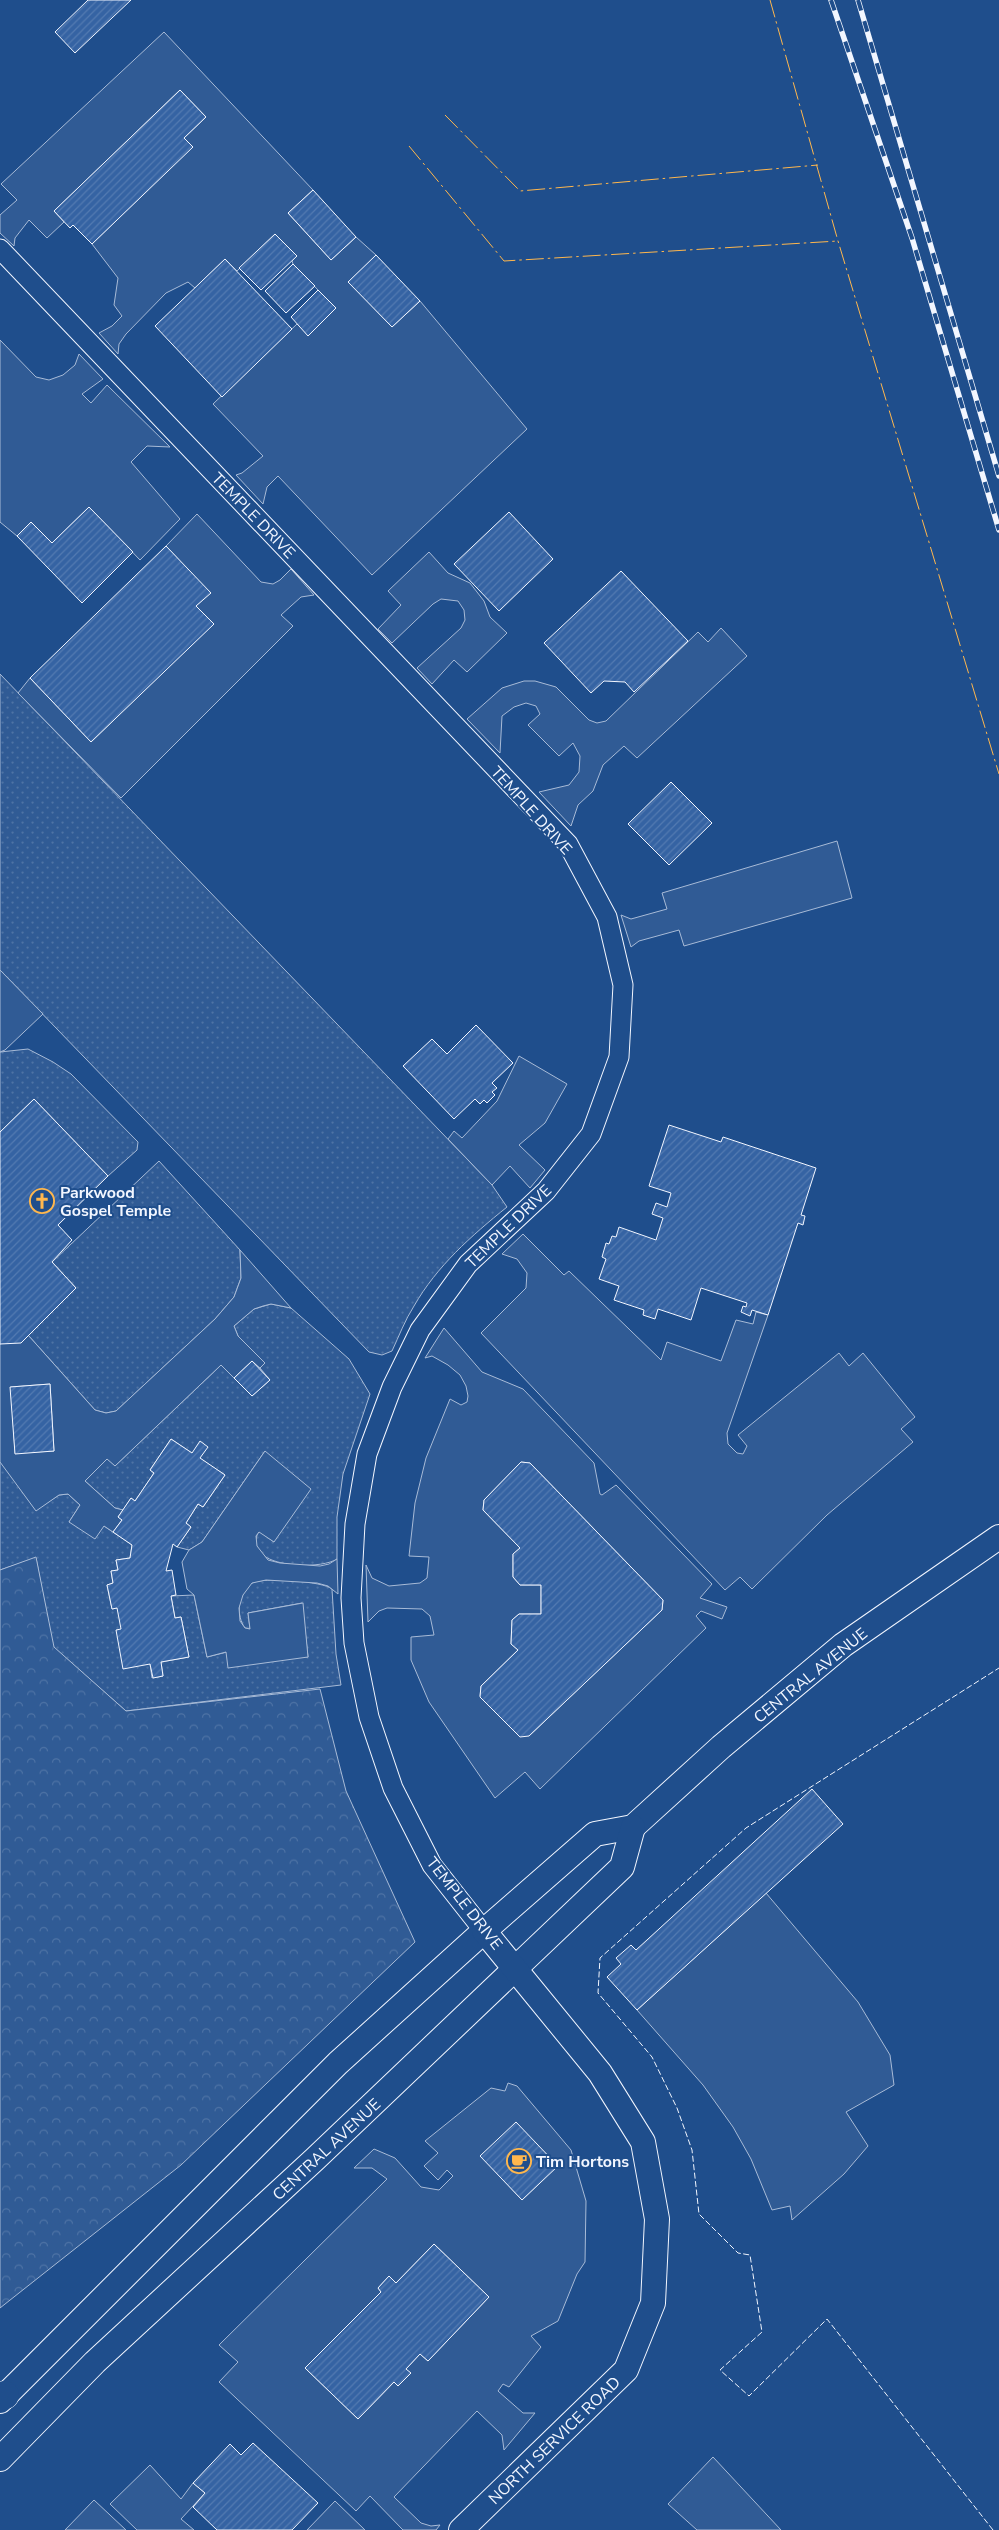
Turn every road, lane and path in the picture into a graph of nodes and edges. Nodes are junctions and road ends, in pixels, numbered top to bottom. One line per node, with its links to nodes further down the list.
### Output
1 (0, 249): 4 (street, TEMPLE DRIVE)
2 (999, 1537): 3 (street, CENTRAL AVENUE)
3 (632, 1827): 4 (street); 5 (street, CENTRAL AVENUE)
4 (484, 1931): 5 (street, TEMPLE DRIVE); 6 (street)
5 (516, 1968): 7 (street, CENTRAL AVENUE); 8 (street, NORTH SERVICE ROAD)
6 (2, 2397)
7 (0, 2459)
8 (461, 2530)

